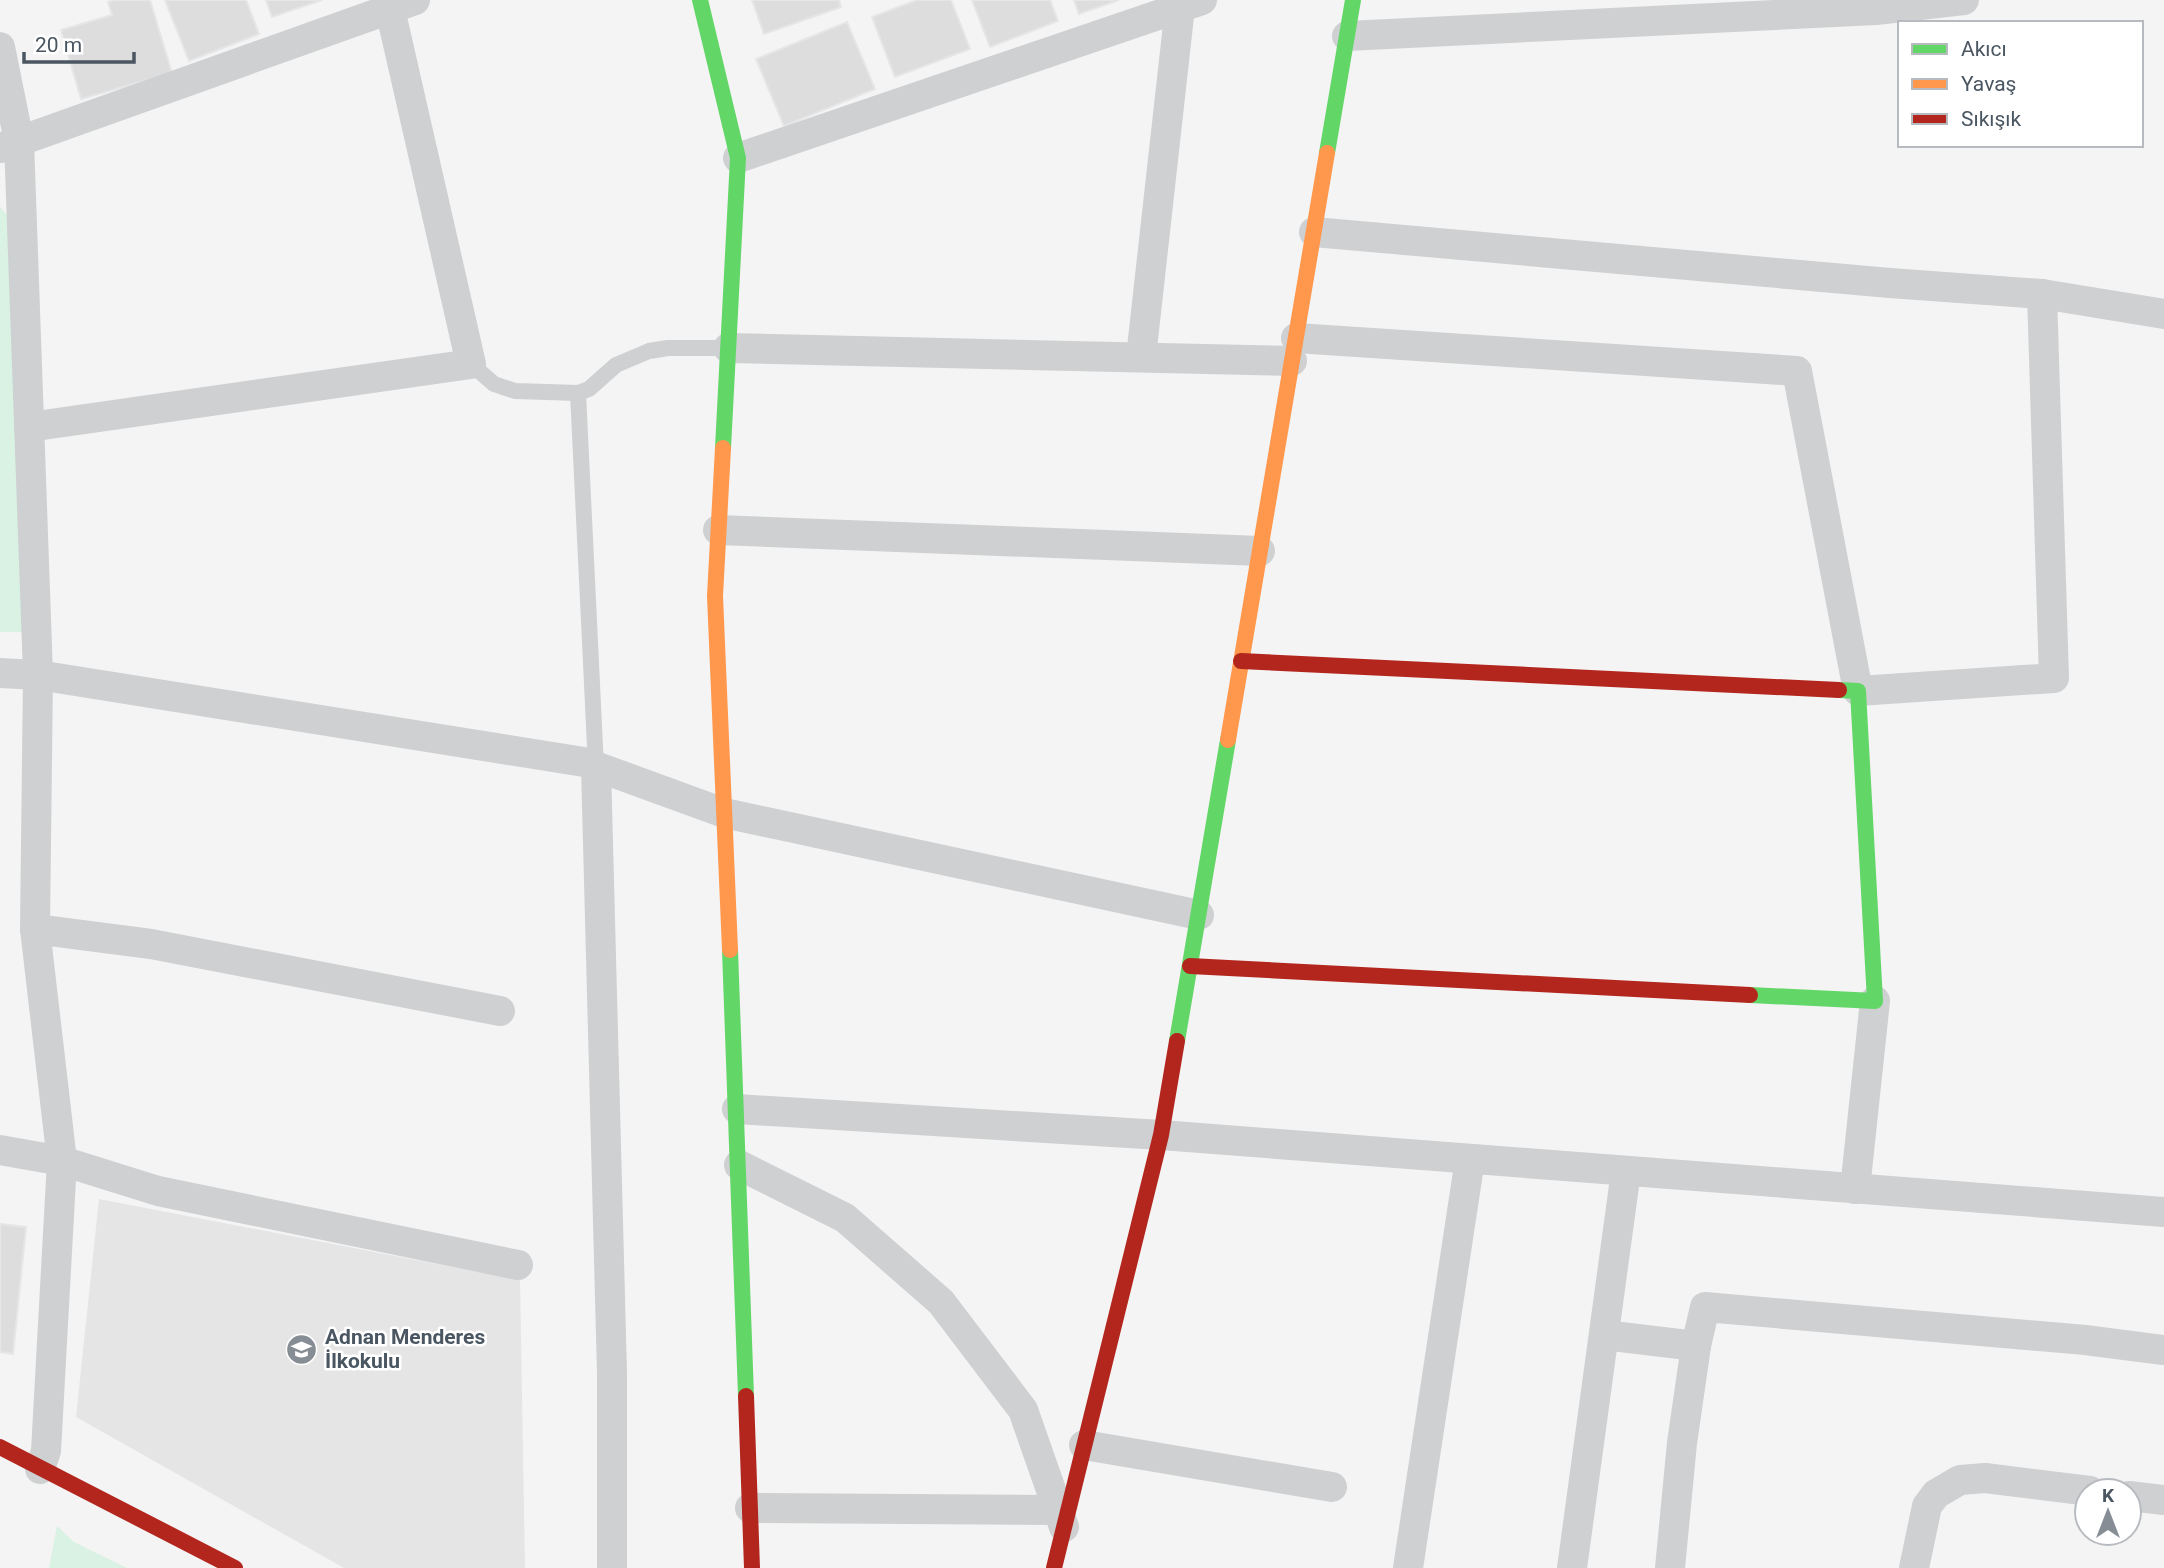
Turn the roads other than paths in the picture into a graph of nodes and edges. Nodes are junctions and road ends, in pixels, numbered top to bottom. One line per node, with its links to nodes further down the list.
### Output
1 (700, 0): 9 (street)
2 (1353, 0): 6 (street)
3 (1964, 0): 6 (street)
4 (402, 4): 8 (street); 16 (street)
5 (1191, 4): 9 (street); 15 (street)
6 (1348, 36): 10 (street)
7 (0, 47): 8 (street)
8 (10, 145): 18 (street)
9 (738, 158): 13 (street)
10 (1314, 232): 11 (street); 14 (street)
11 (2042, 294): 12 (street); 24 (street)
12 (2164, 314)
13 (728, 348): 15 (street); 17 (lane); 19 (street)
14 (1294, 349): 15 (street); 20 (street); 24 (street)
15 (1141, 357)
16 (471, 364): 17 (lane); 18 (street)
17 (578, 393): 25 (lane)
18 (29, 427): 23 (street)
19 (718, 530): 20 (street); 26 (street)
20 (1260, 551): 21 (street)
21 (1241, 661): 24 (street); 27 (street)
22 (0, 673): 23 (street)
23 (38, 675): 25 (street); 28 (street)
24 (1858, 691): 30 (street)
25 (596, 767): 26 (street); 55 (street)
26 (724, 813): 27 (street); 32 (street)
27 (1199, 915): 29 (street)
28 (35, 929): 31 (street); 36 (street)
29 (1190, 966): 30 (street); 33 (street)
30 (1875, 1001): 39 (street)
31 (500, 1011)
32 (737, 1109): 33 (street); 37 (street)
33 (1161, 1135): 35 (street); 45 (street)
34 (0, 1150): 36 (street)
35 (1470, 1159): 38 (street); 58 (street)
36 (62, 1161): 41 (street); 47 (street)
37 (739, 1166): 52 (street); 53 (street)
38 (1626, 1171): 39 (street); 42 (street)
39 (1855, 1189): 40 (street)
40 (2164, 1212)
41 (519, 1265)
42 (1604, 1335): 43 (street); 59 (street)
43 (1696, 1346): 44 (street); 60 (street)
44 (2164, 1350)
45 (1084, 1446): 48 (street); 53 (street)
46 (0, 1447): 47 (street)
47 (40, 1469): 54 (street)
48 (1332, 1488)
49 (2073, 1489): 61 (street)
50 (2143, 1498): 51 (street)
51 (2164, 1500)
52 (750, 1508): 53 (street); 56 (street)
53 (1061, 1519): 57 (street)
54 (235, 1568)
55 (612, 1568)
56 (752, 1568)
57 (1054, 1568)
58 (1408, 1568)
59 (1572, 1568)
60 (1670, 1568)
61 (1914, 1568)

